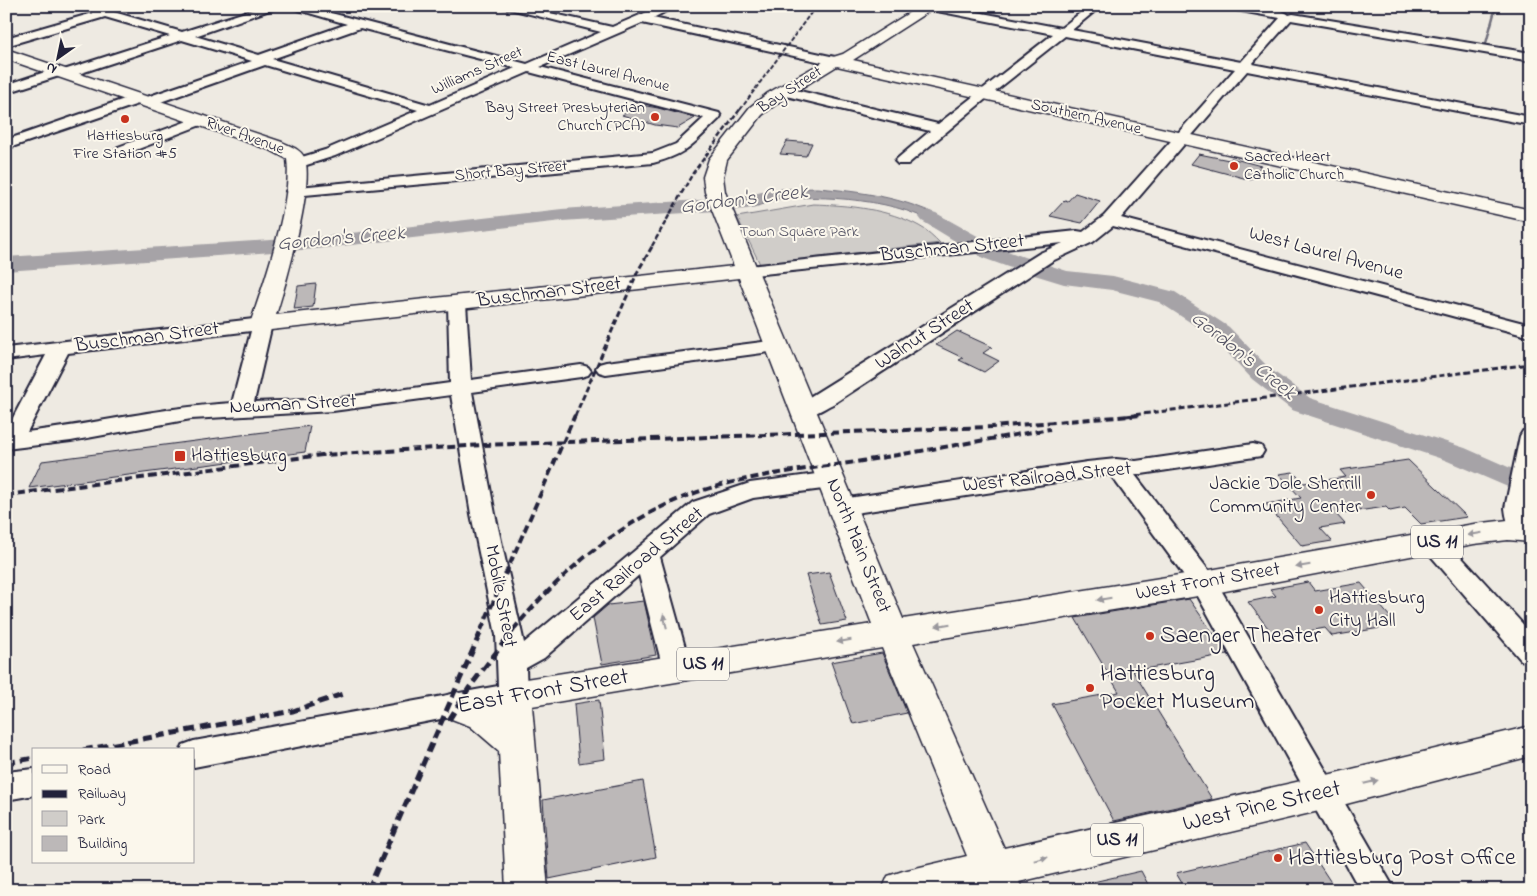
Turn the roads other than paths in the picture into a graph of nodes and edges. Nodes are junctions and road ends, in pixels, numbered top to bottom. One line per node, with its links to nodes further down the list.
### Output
1 (80, 6): 12 (street)
2 (276, 6): 18 (street)
3 (290, 6): 10 (street, East Laurel Avenue)
4 (503, 6): 16 (street)
5 (670, 6): 14 (street, Williams Street)
6 (920, 6): 23 (main road, Bay Street)
7 (929, 6): 17 (street); 23 (main road, Bay Street)
8 (1096, 6): 17 (street)
9 (1230, 6): 13 (street)
10 (309, 8): 15 (street, East Laurel Avenue)
11 (124, 9): 12 (street)
12 (106, 14): 18 (street); 19 (street)
13 (1289, 14): 21 (street); 24 (street, Walnut Street)
14 (642, 19): 16 (street, Williams Street); 23 (street, Southern Avenue)
15 (360, 24): 22 (street); 25 (street, East Laurel Avenue)
16 (612, 31): 25 (street, Williams Street)
17 (1063, 32): 24 (street); 29 (street)
18 (182, 37): 22 (street); 26 (street)
19 (6, 42)
20 (6, 54): 26 (main road, River Avenue)
21 (1531, 57)
22 (261, 60): 30 (street); 31 (street)
23 (835, 61): 28 (main road, Bay Street); 29 (main road, Southern Avenue)
24 (1244, 67): 34 (street); 36 (street, Walnut Street)
25 (527, 68): 31 (street, Williams Street); 32 (street, East Laurel Avenue)
26 (62, 73): 27 (street); 30 (main road, River Avenue)
27 (6, 89)
28 (783, 92): 35 (street); 42 (main road, Bay Street)
29 (983, 94): 35 (street); 36 (main road, Southern Avenue)
30 (142, 100): 33 (main road, River Avenue); 37 (street)
31 (432, 110): 40 (street, Williams Street)
32 (714, 116): 41 (street, Short Bay Street)
33 (201, 120): 38 (street); 40 (main road, River Avenue)
34 (1531, 121)
35 (939, 129): 39 (street)
36 (1180, 138): 43 (main road, Southern Avenue); 44 (street, Walnut Street)
37 (6, 145)
38 (123, 150)
39 (903, 161)
40 (297, 163): 41 (main road, River Avenue)
41 (294, 191): 48 (main road, River Avenue)
42 (720, 207): 46 (main road, North Main Street)
43 (1531, 216)
44 (1110, 220): 45 (street, Walnut Street); 49 (street, West Laurel Avenue)
45 (1043, 253): 46 (street, Buschman Street); 57 (street, Walnut Street)
46 (745, 271): 47 (main road, Buschman Street); 50 (main road, North Main Street)
47 (457, 304): 48 (main road, Buschman Street); 55 (street, Mobile Street)
48 (262, 324): 51 (street, Buschman Street); 56 (street, River Avenue)
49 (1531, 331)
50 (777, 346): 53 (street); 57 (main road, North Main Street)
51 (60, 348): 52 (street, Buschman Street); 59 (street)
52 (6, 354)
53 (606, 368)
54 (581, 371): 55 (street, Newman Street)
55 (461, 389): 56 (street, Newman Street); 70 (street, Mobile Street)
56 (242, 408): 59 (street, Newman Street)
57 (803, 410): 62 (main road, North Main Street)
58 (1531, 436): 63 (street)
59 (9, 442)
60 (1253, 451): 61 (street, West Railroad Street)
61 (1116, 466): 62 (street, West Railroad Street); 66 (street)
62 (836, 493): 65 (street, East Railroad Street); 67 (main road, North Main Street)
63 (1524, 523): 64 (main road, West Front Street / US 11, one-way to 64)
64 (1433, 542): 66 (main road, West Front Street / US 11, one-way to 66); 68 (street)
65 (648, 555): 69 (street, one-way to 65); 70 (street, East Railroad Street)
66 (1204, 583): 67 (main road, West Front Street / US 11, one-way to 67); 77 (street)
67 (892, 633): 69 (main road, East Front Street / US 11, one-way to 69); 78 (main road, North Main Street)
68 (1531, 652)
69 (677, 669): 70 (main road, East Front Street / US 11)
70 (512, 678): 71 (street, East Front Street); 73 (main road, Mobile Street)
71 (457, 706): 73 (main road); 74 (street, East Front Street)
72 (1531, 741): 77 (main road, West Pine Street / US 11, one-way to 72)
73 (516, 745): 79 (main road, Mobile Street)
74 (195, 754)
75 (32, 782): 76 (street)
76 (6, 786)
77 (1323, 793): 78 (main road, West Pine Street / US 11, one-way to 77); 81 (street)
78 (997, 880): 80 (main road, US 11)
79 (527, 890)
80 (903, 890)
81 (1378, 890)

